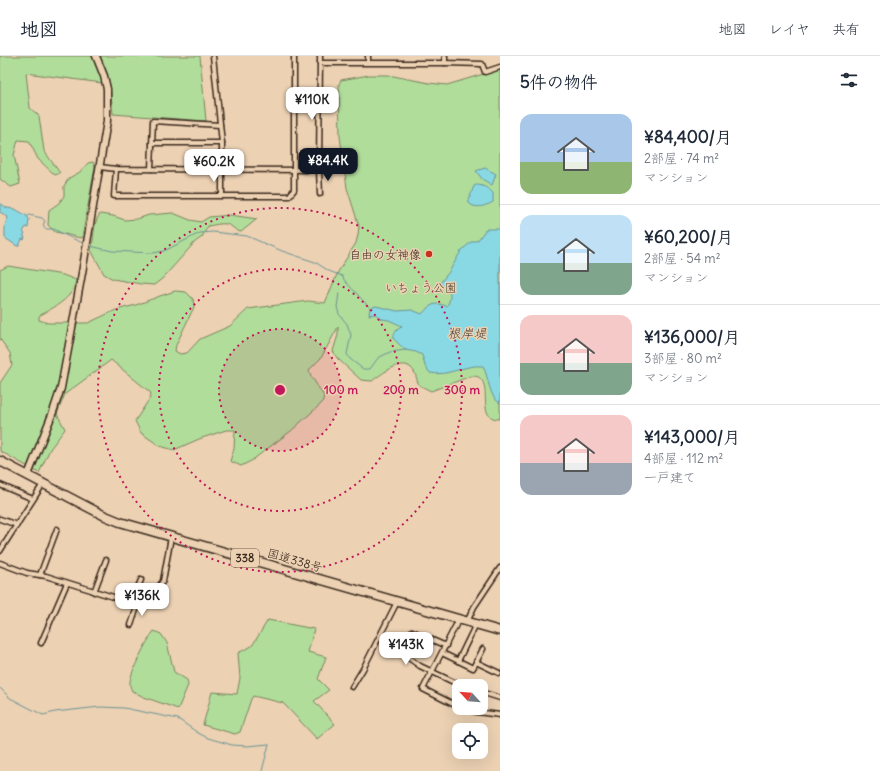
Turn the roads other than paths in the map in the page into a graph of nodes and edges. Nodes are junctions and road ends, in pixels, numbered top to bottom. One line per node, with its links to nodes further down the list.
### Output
1 (96, 56): 16 (street)
2 (213, 56): 13 (street)
3 (294, 56): 11 (street)
4 (320, 56): 8 (street)
5 (368, 56): 7 (street)
6 (445, 56): 9 (street)
7 (368, 62): 8 (street); 9 (street)
8 (320, 63): 12 (street)
9 (445, 63): 10 (street)
10 (500, 67)
11 (294, 94): 12 (street); 20 (street)
12 (320, 94): 21 (street)
13 (220, 124): 14 (street); 15 (street)
14 (152, 143): 15 (street); 18 (street)
15 (222, 143): 19 (street)
16 (100, 167): 17 (street); 25 (street)
17 (116, 169): 18 (street); 23 (street)
18 (151, 169): 19 (street)
19 (222, 170): 20 (street); 23 (street)
20 (293, 170): 21 (street); 23 (street)
21 (320, 170): 22 (street)
22 (320, 194)
23 (222, 196)
24 (0, 461): 25 (highway, 国道338号 / 338)
25 (28, 476): 26 (highway, 国道338号 / 338)
26 (43, 484): 28 (street); 32 (highway, 国道338号 / 338)
27 (0, 485): 28 (street)
28 (33, 499): 30 (street)
29 (0, 519): 30 (street)
30 (17, 525): 33 (street)
31 (57, 529): 37 (street)
32 (171, 537): 41 (highway, 国道338号 / 338); 43 (street)
33 (0, 552)
34 (106, 560): 40 (street)
35 (0, 563): 37 (street)
36 (500, 568): 44 (street)
37 (40, 575): 39 (street)
38 (141, 580): 42 (street)
39 (67, 583): 40 (street); 49 (street)
40 (94, 592): 42 (street)
41 (397, 602): 44 (highway, 国道338号 / 338); 59 (street)
42 (131, 604): 43 (street)
43 (138, 604): 46 (street)
44 (463, 621): 45 (highway, 国道338号 / 338); 50 (street)
45 (476, 624): 48 (highway, 国道338号 / 338); 54 (street)
46 (131, 625)
47 (412, 631): 50 (street)
48 (500, 631)
49 (41, 644)
50 (446, 646): 53 (street)
51 (483, 649): 55 (street)
52 (410, 650): 56 (street)
53 (442, 653): 54 (street); 56 (street)
54 (458, 661): 55 (street)
55 (476, 662): 57 (street)
56 (432, 672): 58 (street); 62 (street)
57 (499, 672)
58 (452, 681)
59 (352, 687)
60 (488, 694): 61 (street)
61 (500, 698)
62 (452, 704)
63 (488, 713): 64 (street)
64 (500, 715)

